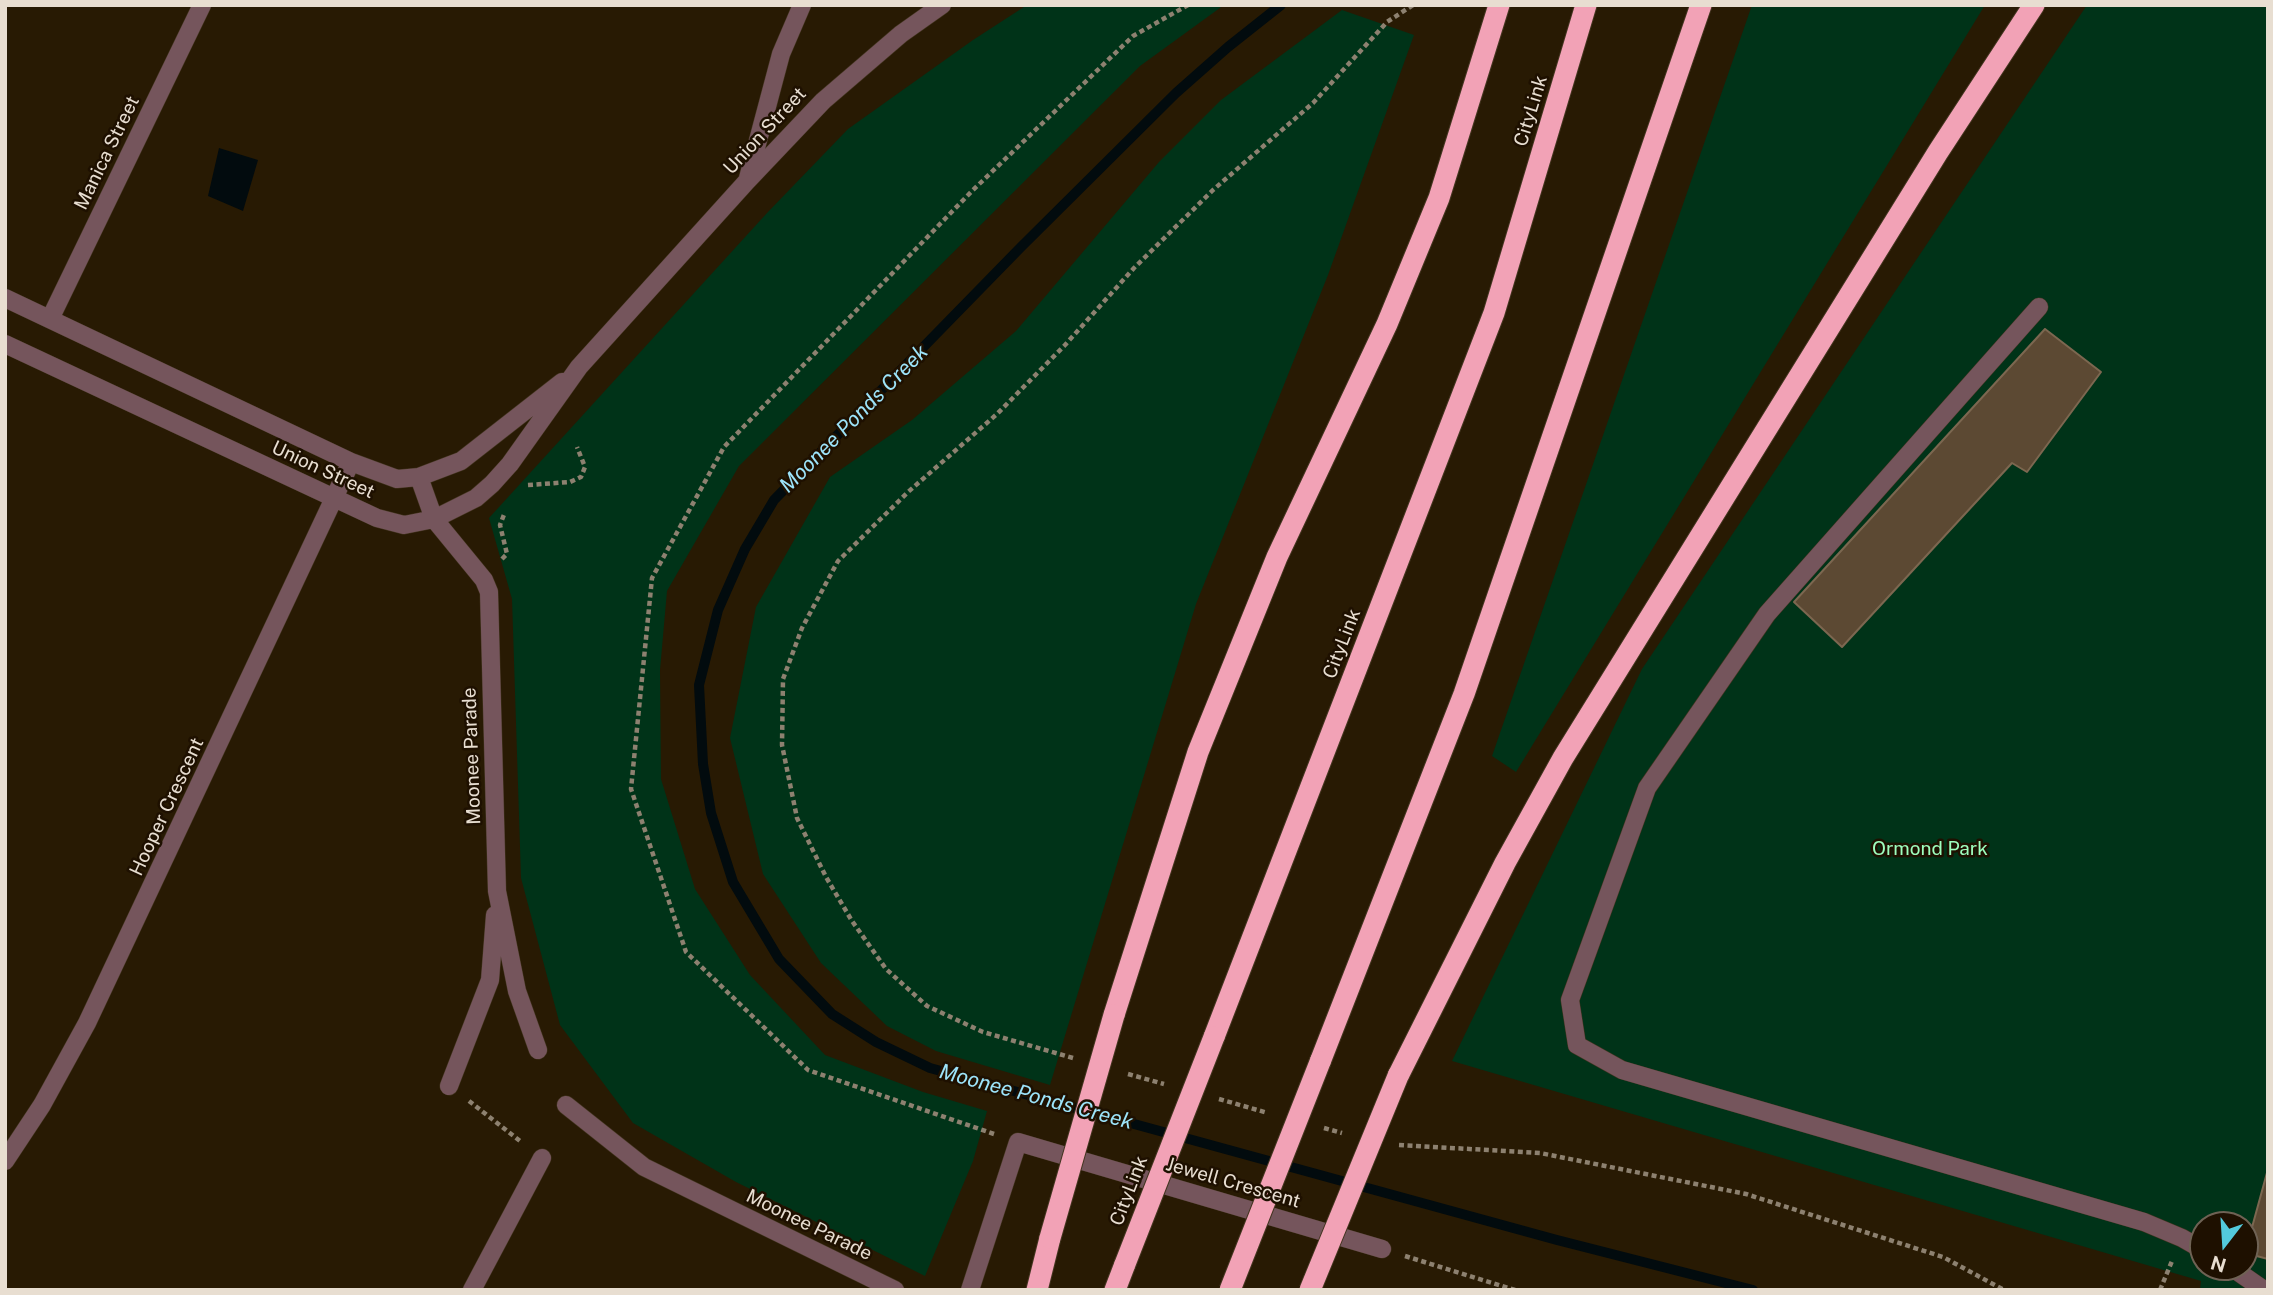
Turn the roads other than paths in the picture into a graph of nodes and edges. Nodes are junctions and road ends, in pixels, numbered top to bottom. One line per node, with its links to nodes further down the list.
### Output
1 (202, 5): 11 (street, Manica Street)
2 (802, 5): 8 (street)
3 (942, 5): 8 (street, Union Street)
4 (1499, 5): 29 (highway, bridge)
5 (1586, 5): 30 (highway, CityLink, bridge)
6 (1701, 5): 31 (highway, bridge)
7 (2034, 5): 32 (highway, bridge)
8 (748, 180): 13 (street, Union Street)
9 (5, 298): 11 (street, Union Street)
10 (2039, 307): 24 (street)
11 (50, 319): 14 (street, Union Street)
12 (5, 344): 16 (street, Union Street)
13 (579, 367): 15 (street, Union Street); 17 (street, Union Street)
14 (351, 462): 15 (street, Union Street); 16 (street, Hooper Crescent)
15 (419, 477): 17 (street)
16 (334, 498): 17 (street, Union Street); 23 (street, Hooper Crescent)
17 (434, 519): 18 (street, Moonee Parade)
18 (497, 891): 19 (street, Moonee Parade); 20 (street)
19 (538, 1050)
20 (449, 1086)
21 (566, 1105): 27 (street, Moonee Parade)
22 (542, 1158): 26 (street)
23 (5, 1161)
24 (2189, 1242)
25 (1382, 1249): 28 (street, Jewell Crescent)
26 (472, 1290)
27 (895, 1290)
28 (971, 1290)
29 (1037, 1290)
30 (1115, 1290)
31 (1230, 1290)
32 (1310, 1290)

